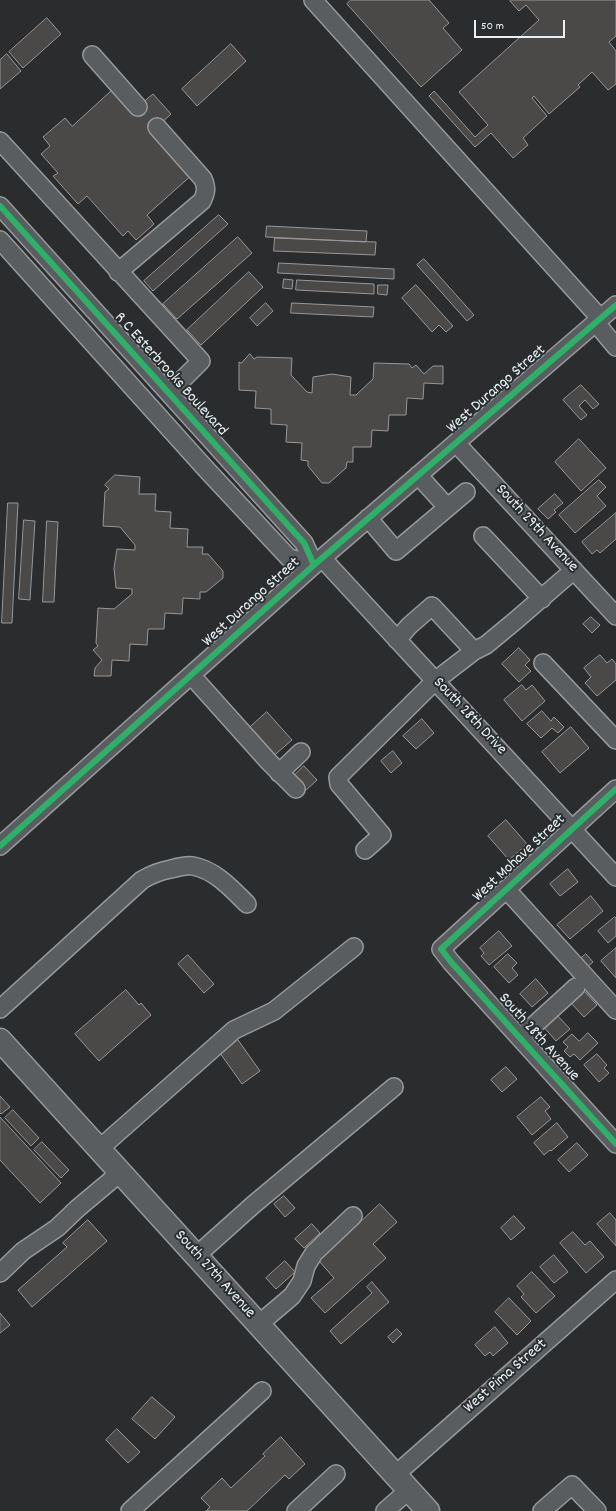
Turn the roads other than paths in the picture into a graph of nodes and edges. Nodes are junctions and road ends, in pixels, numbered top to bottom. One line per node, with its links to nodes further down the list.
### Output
1 (313, 0): 10 (street)
2 (92, 55): 3 (street)
3 (138, 106)
4 (157, 127): 8 (street)
5 (0, 141): 8 (street)
6 (0, 206): 12 (street, R C Esterbrooks Boulevard)
7 (0, 240): 19 (street)
8 (118, 272): 12 (street)
9 (616, 305): 10 (street, West Durango Street)
10 (598, 321): 11 (street); 13 (street, West Durango Street)
11 (616, 347)
12 (169, 393): 19 (street, R C Esterbrooks Boulevard)
13 (456, 443): 14 (street, West Durango Street); 20 (street, South 29th Avenue)
14 (418, 475): 16 (street); 17 (street, West Durango Street)
15 (466, 492): 16 (street)
16 (447, 507): 17 (street)
17 (368, 518): 19 (street, West Durango Street)
18 (483, 536): 21 (street)
19 (318, 562): 23 (street, South 28th Drive); 26 (street, West Durango Street)
20 (574, 570): 21 (street); 22 (street, South 29th Avenue)
21 (542, 599): 24 (street)
22 (616, 616)
23 (397, 640): 24 (street); 27 (street, South 28th Drive)
24 (474, 651): 27 (street)
25 (543, 663): 28 (street)
26 (192, 675): 30 (street); 34 (street, West Durango Street)
27 (435, 680): 33 (street, South 28th Drive); 35 (street)
28 (616, 740)
29 (300, 752): 30 (street)
30 (279, 772): 31 (street)
31 (296, 789)
32 (616, 789): 33 (street, West Mohave Street)
33 (572, 829): 36 (street, South 28th Drive); 37 (street, West Mohave Street)
34 (0, 846)
35 (365, 850)
36 (616, 877)
37 (506, 889): 40 (street, West Mohave Street); 43 (street)
38 (247, 904): 42 (street)
39 (354, 947): 48 (street)
40 (441, 949): 44 (street, South 28th Avenue)
41 (576, 987): 44 (street)
42 (0, 1009)
43 (616, 1010)
44 (520, 1038): 47 (street, South 28th Avenue)
45 (0, 1040): 48 (main road, South 27th Avenue)
46 (394, 1087): 51 (street)
47 (616, 1144)
48 (99, 1149): 49 (main road, South 27th Avenue)
49 (121, 1172): 51 (main road, South 27th Avenue); 52 (street)
50 (353, 1216): 54 (street)
51 (196, 1256): 54 (main road, South 27th Avenue)
52 (0, 1272)
53 (616, 1280): 57 (street, West Pima Street)
54 (259, 1324): 57 (main road, South 27th Avenue)
55 (262, 1392): 58 (street)
56 (336, 1474): 59 (street)
57 (402, 1482): 60 (street, West Pima Street); 61 (main road, South 27th Avenue)
58 (130, 1511)
59 (296, 1511)
60 (386, 1511)
61 (428, 1511)
62 (542, 1511): 63 (street)
63 (597, 1511)

